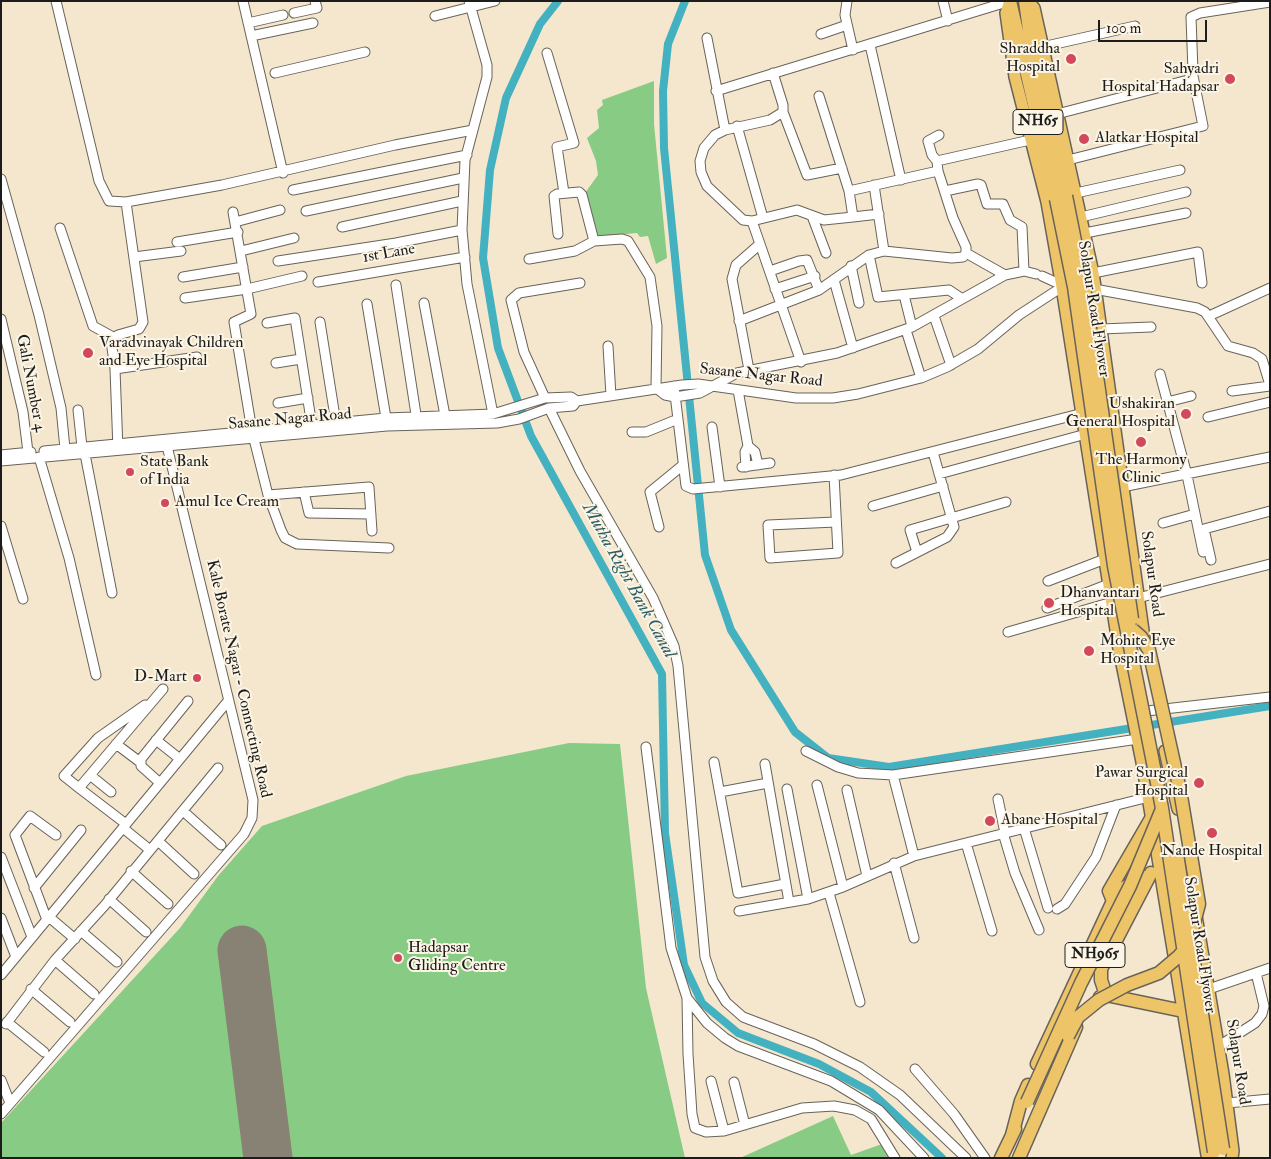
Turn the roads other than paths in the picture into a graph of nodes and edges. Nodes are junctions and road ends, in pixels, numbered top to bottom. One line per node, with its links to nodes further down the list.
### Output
1 (56, 1): 57 (street)
2 (243, 1): 15 (street)
3 (315, 1): 11 (street)
4 (495, 1): 10 (street)
5 (848, 1): 17 (street)
6 (943, 1): 14 (street)
7 (1010, 1): 14 (street); 38 (main road); 55 (highway, Solapur Road Flyover / NH65)
8 (1026, 1): 23 (main road, Solapur Road); 55 (highway, Solapur Road Flyover / NH65)
9 (1270, 2): 29 (street)
10 (470, 4): 13 (street); 35 (street)
11 (294, 13)
12 (283, 15): 15 (street)
13 (435, 16)
14 (948, 21): 22 (street)
15 (248, 23): 20 (street)
16 (313, 23): 20 (street)
17 (848, 25): 19 (street); 24 (street)
18 (1134, 26): 23 (street)
19 (821, 34)
20 (251, 36): 28 (street)
21 (707, 38): 30 (street)
22 (870, 45): 24 (street); 48 (street)
23 (1042, 47): 33 (main road, Solapur Road)
24 (853, 50): 27 (street)
25 (365, 52): 28 (street)
26 (547, 53): 54 (street)
27 (772, 73): 30 (street); 32 (street)
28 (268, 74): 45 (street)
29 (1193, 76): 33 (street); 40 (street)
30 (716, 91): 36 (street)
31 (819, 96): 42 (street)
32 (783, 112): 34 (street); 42 (street)
33 (1057, 114): 40 (main road, Solapur Road)
34 (737, 126): 36 (street); 65 (street)
35 (473, 130): 39 (street); 45 (street)
36 (725, 130): 66 (street)
37 (939, 135): 41 (street)
38 (1030, 140): 41 (street); 99 (main road)
39 (467, 154): 46 (street); 50 (street)
40 (1068, 160): 55 (main road, Solapur Road)
41 (937, 161): 44 (street)
42 (842, 168): 51 (street)
43 (1180, 170): 55 (street)
44 (938, 172): 48 (street); 52 (street)
45 (283, 173): 57 (street)
46 (463, 178): 56 (street); 59 (street)
47 (1, 179): 166 (street)
48 (901, 180): 49 (street)
49 (874, 185): 51 (street); 61 (street)
50 (294, 190)
51 (849, 191): 63 (street)
52 (945, 191): 79 (street); 88 (street)
53 (1186, 192): 64 (street)
54 (564, 193): 72 (street); 74 (street)
55 (1066, 196): 64 (main road, Solapur Road); 209 (highway, Solapur Road Flyover / NH65, bridge); 241 (highway, Solapur Road Flyover / NH65, bridge)
56 (462, 201): 67 (street); 69 (street)
57 (126, 202): 81 (street)
58 (280, 210): 70 (street)
59 (306, 210)
60 (1186, 213): 71 (street)
61 (879, 214): 63 (street); 76 (street)
62 (812, 216): 63 (street); 65 (street); 78 (street)
63 (852, 216)
64 (1082, 217): 71 (main road, Solapur Road)
65 (763, 218): 66 (street)
66 (752, 221): 75 (street)
67 (342, 227)
68 (60, 228): 121 (street)
69 (462, 230): 82 (street); 84 (street)
70 (238, 232): 77 (street); 81 (street)
71 (1085, 233): 89 (main road, Solapur Road)
72 (558, 234)
73 (294, 238): 77 (street)
74 (594, 241): 83 (street); 136 (street)
75 (760, 244): 87 (street); 115 (street)
76 (884, 251): 79 (street); 80 (street)
77 (241, 252): 86 (street)
78 (826, 253)
79 (966, 253): 90 (street)
80 (869, 255): 85 (street); 105 (street)
81 (134, 257): 121 (street)
82 (465, 257): 95 (street, 1st Lane); 152 (street)
83 (529, 259)
84 (278, 260)
85 (851, 266): 94 (street); 109 (street)
86 (243, 267): 93 (street); 102 (street)
87 (770, 271): 92 (street); 103 (street)
88 (1024, 271): 90 (street); 99 (street)
89 (1093, 272): 97 (street); 100 (main road, Solapur Road)
90 (1005, 275): 107 (street)
91 (302, 276): 102 (street)
92 (815, 276): 103 (street); 104 (street)
93 (183, 277)
94 (834, 280): 104 (street); 123 (street)
95 (318, 282)
96 (580, 283): 144 (street)
97 (1202, 283)
98 (396, 285): 156 (street)
99 (1062, 286): 100 (street); 128 (street, Sasane Nagar Road); 151 (main road)
100 (1096, 288): 113 (street); 120 (main road, Solapur Road)
101 (1270, 288): 113 (street)
102 (247, 289): 106 (street); 163 (street)
103 (776, 289): 111 (street)
104 (819, 290): 111 (street)
105 (904, 295): 107 (street); 119 (street)
106 (185, 298)
107 (961, 298): 112 (street)
108 (424, 303): 155 (street)
109 (859, 303)
110 (367, 304): 157 (street)
111 (780, 304): 115 (street); 126 (street)
112 (934, 316): 119 (street); 128 (street)
113 (1209, 316): 134 (street)
114 (1, 319): 168 (street, Gali Number 4)
115 (739, 321): 130 (street)
116 (267, 322): 125 (street)
117 (320, 322): 158 (street)
118 (1151, 327): 120 (street)
119 (909, 328): 123 (street); 132 (street)
120 (1101, 329): 180 (main road, Solapur Road)
121 (113, 337): 129 (street)
122 (608, 346): 140 (street)
123 (853, 348): 126 (street)
124 (197, 357): 129 (street)
125 (302, 360): 127 (street); 143 (street)
126 (801, 362): 130 (street)
127 (276, 363)
128 (951, 365): 132 (street, Sasane Nagar Road)
129 (115, 369): 165 (street)
130 (750, 370): 135 (street)
131 (1160, 374): 146 (street)
132 (921, 378): 138 (street, Sasane Nagar Road)
133 (678, 385): 136 (street, Sasane Nagar Road); 137 (street, Sasane Nagar Road); 141 (street)
134 (1270, 385): 139 (street)
135 (714, 386): 137 (street, Sasane Nagar Road); 138 (street, Sasane Nagar Road)
136 (656, 388): 140 (street, Sasane Nagar Road); 141 (street)
137 (699, 389): 141 (street)
138 (738, 390): 174 (street)
139 (1232, 391)
140 (611, 396): 145 (street, Sasane Nagar Road)
141 (680, 396): 154 (street)
142 (1191, 396): 146 (street)
143 (308, 398): 148 (street); 159 (street)
144 (545, 398): 145 (street, Sasane Nagar Road); 152 (street, Sasane Nagar Road)
145 (577, 401): 149 (street, Sasane Nagar Road)
146 (1167, 402): 178 (street)
147 (1270, 402): 153 (street)
148 (278, 403)
149 (550, 408): 155 (street, Sasane Nagar Road); 313 (street)
150 (78, 410): 167 (street)
151 (1083, 413): 162 (main road); 169 (street)
152 (493, 414): 155 (street, Sasane Nagar Road)
153 (1208, 417)
154 (678, 419): 161 (street); 175 (street)
155 (446, 420): 156 (street, Sasane Nagar Road)
156 (417, 421): 157 (street, Sasane Nagar Road)
157 (387, 422): 158 (street, Sasane Nagar Road); 163 (street, Sasane Nagar Road)
158 (336, 423): 159 (street, Sasane Nagar Road)
159 (312, 426): 163 (street, Sasane Nagar Road)
160 (712, 428): 181 (street)
161 (632, 432)
162 (1086, 434): 176 (street); 198 (main road)
163 (253, 435): 164 (street, Sasane Nagar Road); 165 (street, Sasane Nagar Road); 183 (street)
164 (167, 446): 165 (street, Sasane Nagar Road); 216 (street, Kale Borate Nagar - Connecting Road)
165 (118, 448): 167 (street, Sasane Nagar Road)
166 (65, 449): 167 (street, Sasane Nagar Road); 168 (street, Sasane Nagar Road)
167 (84, 450): 171 (street, Sasane Nagar Road); 204 (street)
168 (28, 452): 170 (street, Sasane Nagar Road)
169 (933, 452): 176 (street); 177 (street)
170 (1, 455)
171 (39, 457): 173 (street, Sasane Nagar Road); 211 (street)
172 (1270, 457): 178 (street)
173 (1, 462)
174 (770, 463)
175 (683, 464): 181 (street); 193 (street)
176 (939, 474): 179 (street)
177 (834, 475): 181 (street); 190 (street)
178 (1186, 475): 180 (street); 188 (street)
179 (943, 486): 185 (street); 189 (street)
180 (1122, 486): 205 (main road, Solapur Road)
181 (720, 487)
182 (304, 492): 183 (street); 187 (street); 187 (street)
183 (268, 495): 195 (street)
184 (1006, 502): 189 (street)
185 (873, 506)
186 (1270, 511): 199 (street)
187 (371, 514): 194 (street)
188 (1195, 514): 191 (street); 197 (street)
189 (952, 518): 196 (street); 196 (street)
190 (836, 522): 190 (street)
191 (1163, 524)
192 (1, 526): 206 (street)
193 (659, 527)
194 (372, 531)
195 (389, 548)
196 (917, 552): 200 (street)
197 (1203, 552)
198 (1105, 558): 202 (street); 203 (main road)
199 (1212, 560)
200 (896, 563)
201 (1270, 564): 205 (street)
202 (1048, 581)
203 (1109, 584): 207 (main road); 208 (street)
204 (112, 593)
205 (1137, 598): 207 (street); 217 (main road, Solapur Road)
206 (23, 599)
207 (1112, 602): 210 (street); 218 (main road)
208 (1047, 608)
209 (1133, 630): 310 (highway, Solapur Road Flyover / NH65, bridge); 316 (highway, NH965, bridge)
210 (1008, 632)
211 (96, 675)
212 (163, 689): 214 (street)
213 (1270, 697): 217 (street)
214 (154, 700): 220 (street); 233 (street)
215 (188, 701): 219 (street)
216 (228, 702): 223 (street); 302 (street, Kale Borate Nagar - Connecting Road)
217 (1157, 713): 218 (street); 253 (main road, Solapur Road)
218 (1135, 727): 229 (street); 238 (main road)
219 (156, 740): 223 (street); 224 (street)
220 (116, 744): 224 (street); 228 (street)
221 (646, 748): 291 (street)
222 (806, 751): 229 (street)
223 (180, 759): 230 (street)
224 (140, 762): 230 (street)
225 (714, 762): 237 (street)
226 (765, 764): 231 (street)
227 (218, 768): 242 (street)
228 (90, 775): 233 (street); 236 (street)
229 (893, 775): 255 (street)
230 (160, 783): 244 (street)
231 (768, 783): 237 (street); 262 (street)
232 (817, 786): 263 (street)
233 (79, 788): 244 (street)
234 (787, 789): 266 (street)
235 (847, 790): 260 (street)
236 (111, 792)
237 (720, 792): 262 (street)
238 (1149, 797): 240 (street); 243 (main road)
239 (998, 799): 247 (street)
240 (1116, 805): 245 (street); 245 (street)
241 (1162, 808): 309 (highway, NH965, bridge); 310 (highway, Solapur Road Flyover / NH65, bridge)
242 (183, 811): 249 (street); 251 (street)
243 (1152, 818): 254 (main road); 268 (highway)
244 (125, 826): 252 (street); 273 (street)
245 (1024, 828): 247 (street)
246 (81, 830): 264 (street)
247 (1004, 833): 250 (street); 274 (street)
248 (56, 835): 264 (street)
249 (158, 841): 252 (street); 259 (street)
250 (966, 843): 255 (street); 276 (street)
251 (221, 845)
252 (150, 850): 258 (street)
253 (1185, 852): 254 (highway); 287 (main road, Solapur Road)
254 (1158, 855): 261 (highway); 293 (highway)
255 (914, 856): 257 (street)
256 (1, 857): 278 (street)
257 (894, 863): 260 (street); 279 (street)
258 (132, 872): 267 (street); 270 (street)
259 (194, 874)
260 (867, 876): 263 (street)
261 (1149, 876): 268 (highway, NH965); 290 (highway)
262 (786, 884): 269 (street)
263 (844, 887): 265 (street)
264 (34, 888): 273 (street)
265 (829, 893): 266 (street); 292 (street)
266 (808, 899): 269 (street)
267 (109, 900): 275 (street); 277 (street)
268 (1113, 901): 309 (highway, NH965)
269 (788, 902): 271 (street)
270 (168, 904)
271 (739, 911)
272 (1, 918): 281 (street)
273 (48, 918): 278 (street); 280 (street)
274 (1038, 930)
275 (81, 931): 280 (street); 283 (street)
276 (992, 931)
277 (146, 932)
278 (32, 937): 281 (street)
279 (914, 938)
280 (75, 939): 282 (street)
281 (16, 958): 286 (street)
282 (55, 960): 288 (street); 289 (street)
283 (117, 962)
284 (1270, 968): 285 (street)
285 (1256, 973): 287 (street); 295 (street)
286 (1, 975)
287 (1209, 988): 295 (main road, Solapur Road)
288 (31, 989): 294 (street); 296 (street)
289 (94, 994)
290 (1106, 995): 293 (highway); 317 (highway)
291 (687, 998): 304 (street); 308 (street)
292 (860, 1002)
293 (1183, 1011): 310 (highway)
294 (70, 1022)
295 (1219, 1046): 303 (main road, Solapur Road)
296 (44, 1052)
297 (915, 1069): 314 (street)
298 (1, 1080): 302 (street)
299 (710, 1080): 308 (street)
300 (734, 1082): 307 (street)
301 (1270, 1099): 303 (street)
302 (10, 1103): 305 (street)
303 (1227, 1103): 310 (main road, Solapur Road)
304 (879, 1110): 306 (street); 312 (street)
305 (1, 1114)
306 (871, 1119): 307 (street); 311 (street)
307 (745, 1125): 308 (street)
308 (724, 1131)
309 (1012, 1135): 315 (highway, NH965)
310 (1219, 1155)
311 (895, 1158)
312 (924, 1158)
313 (966, 1158)
314 (985, 1158)
315 (1001, 1158)
316 (1012, 1158)
317 (1019, 1158)

